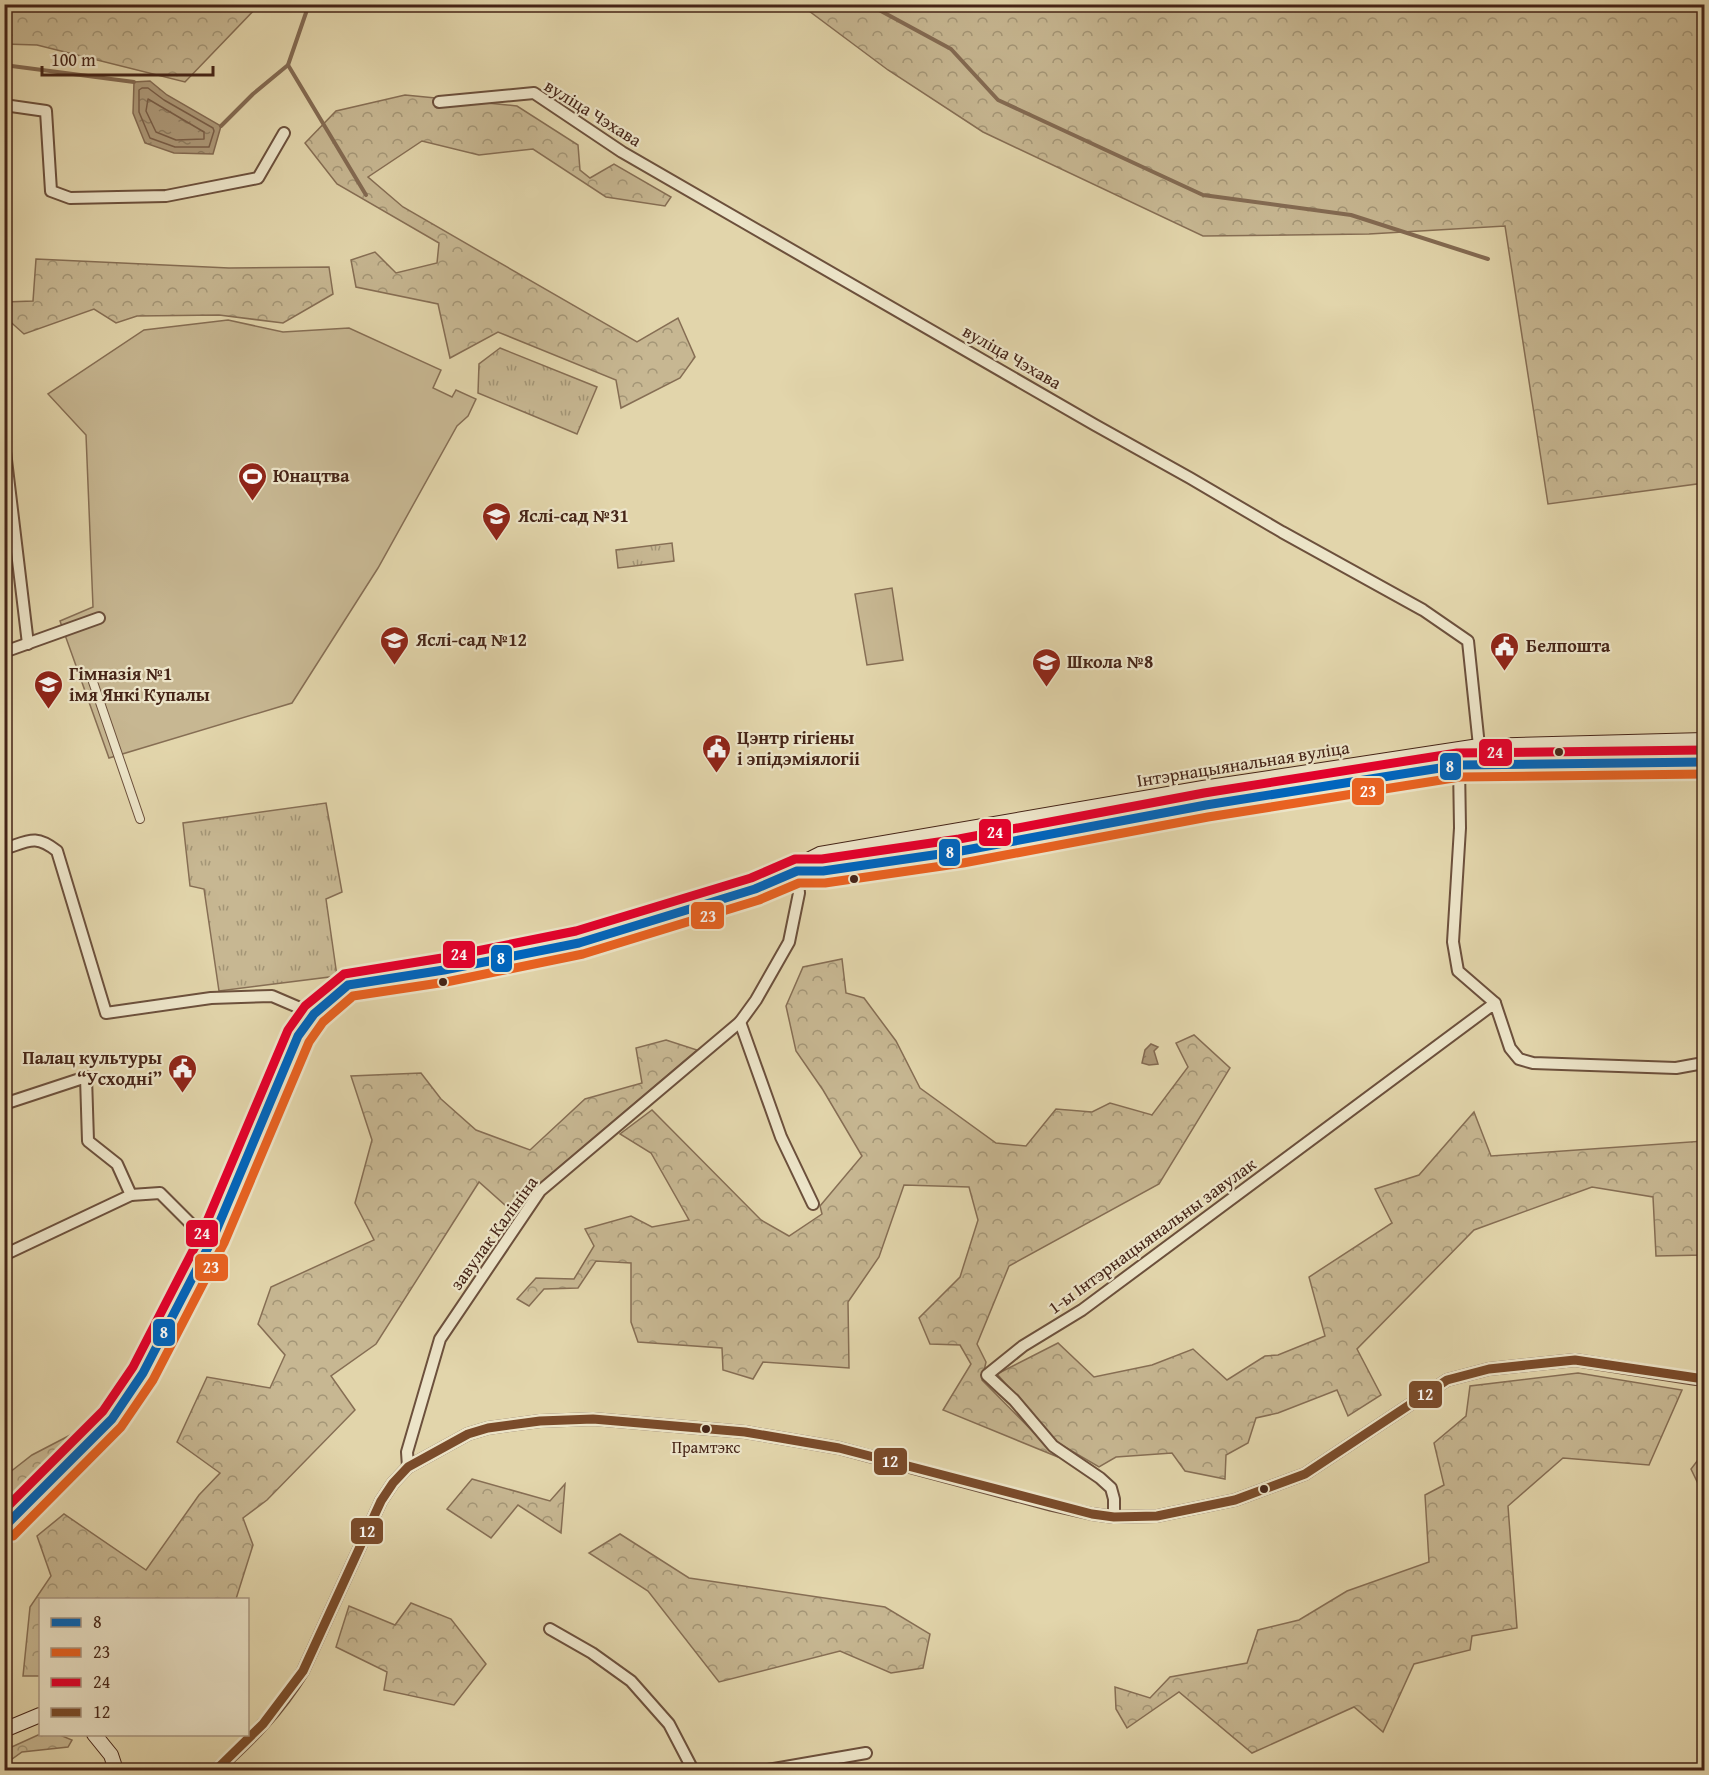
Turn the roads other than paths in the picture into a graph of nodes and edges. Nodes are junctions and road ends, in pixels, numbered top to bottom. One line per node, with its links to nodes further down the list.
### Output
1 (439, 102): 10 (street, вуліца Чэхава)
2 (4, 105): 3 (street)
3 (284, 133)
4 (4, 443): 6 (street)
5 (99, 618): 6 (street)
6 (28, 644): 7 (street)
7 (4, 652)
8 (92, 680): 13 (street)
9 (1704, 740): 10 (main road, Інтэрнацыянальная вуліца)
10 (1479, 746): 15 (main road, Інтэрнацыянальная вуліца)
11 (1704, 762): 12 (main road, Інтэрнацыянальная вуліца)
12 (1459, 765): 15 (main road, Інтэрнацыянальная вуліца); 16 (street)
13 (140, 819)
14 (4, 849): 17 (street)
15 (797, 871): 17 (main road, Інтэрнацыянальная вуліца); 18 (street, завулак Калініна)
16 (1495, 1003): 19 (street); 27 (street, 1-ы Інтэрнацыянальны завулак)
17 (314, 1014): 23 (main road, Інтэрнацыянальная вуліца)
18 (740, 1022): 22 (street); 26 (street, завулак Калініна)
19 (1698, 1064)
20 (4, 1104): 21 (street)
21 (131, 1195): 23 (street); 24 (street)
22 (813, 1204)
23 (213, 1238): 28 (main road, Інтэрнацыянальная вуліца)
24 (4, 1256)
25 (1704, 1379): 27 (street)
26 (408, 1467): 27 (street); 35 (street)
27 (1114, 1517)
28 (4, 1528)
29 (550, 1629): 36 (street)
30 (39, 1715): 31 (main road)
31 (4, 1730)
32 (96, 1736): 34 (main road)
33 (866, 1753): 37 (street)
34 (116, 1770)
35 (216, 1770)
36 (693, 1770)
37 (768, 1770)

